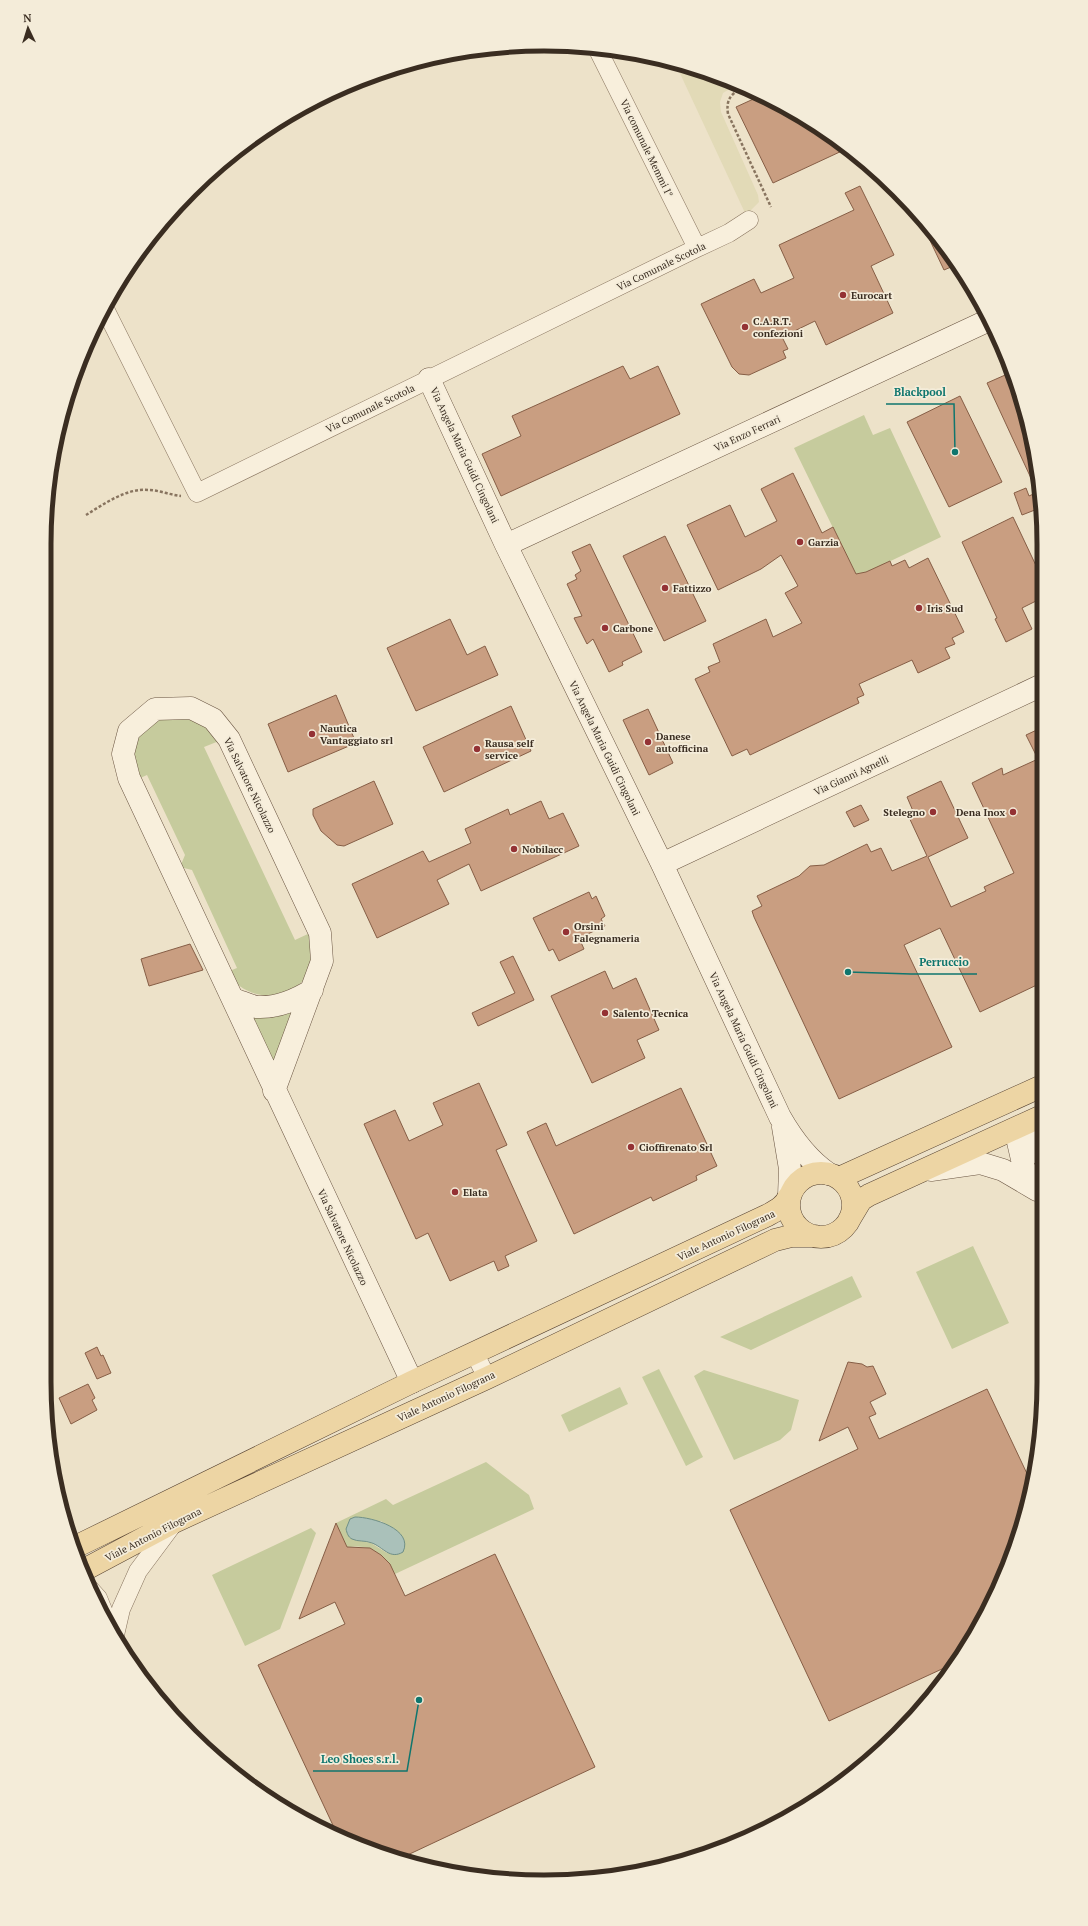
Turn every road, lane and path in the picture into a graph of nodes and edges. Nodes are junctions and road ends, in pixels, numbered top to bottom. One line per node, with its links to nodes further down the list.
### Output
1 (600, 54): 5 (street, Via comunale Memmi I°)
2 (738, 91): 3 (path)
3 (771, 207)
4 (749, 220): 5 (street, Via Comunale Scotola)
5 (697, 248): 8 (street, Via Comunale Scotola)
6 (108, 315): 9 (street)
7 (984, 322): 11 (street, Via Enzo Ferrari)
8 (429, 379): 9 (street, Via Comunale Scotola); 11 (street, Via Angela Maria Guidi Cingolani)
9 (197, 493): 10 (path)
10 (86, 515)
11 (506, 545): 13 (street, Via Angela Maria Guidi Cingolani)
12 (1037, 687): 13 (street, Via Gianni Agnelli)
13 (662, 864): 19 (street, Via Angela Maria Guidi Cingolani)
14 (312, 990): 15 (street); 15 (street, Via Salvatore Nicolazzo); 17 (street, Via Salvatore Nicolazzo)
15 (233, 999): 17 (street, Via Salvatore Nicolazzo)
16 (1037, 1088): 18 (main road)
17 (274, 1091): 32 (street, Via Salvatore Nicolazzo)
18 (1004, 1104): 21 (main road); 24 (main road)
19 (780, 1116): 24 (street); 27 (street)
20 (1037, 1118): 21 (main road)
21 (1014, 1129): 22 (street); 23 (main road); 25 (street)
22 (1037, 1148)
23 (920, 1172): 26 (street); 28 (main road)
24 (834, 1176): 27 (main road); 28 (main road)
25 (1037, 1189)
26 (1037, 1192)
27 (789, 1196): 29 (main road); 30 (main road, Viale Antonio Filograna)
28 (849, 1220): 29 (main road)
29 (815, 1236): 31 (main road, Viale Antonio Filograna)
30 (474, 1352): 31 (street); 32 (main road, Viale Antonio Filograna)
31 (487, 1378): 33 (main road, Viale Antonio Filograna)
32 (412, 1382): 34 (main road, Viale Antonio Filograna)
33 (174, 1522): 35 (main road, Viale Antonio Filograna); 36 (street)
34 (79, 1545)
35 (88, 1568)
36 (117, 1627)

